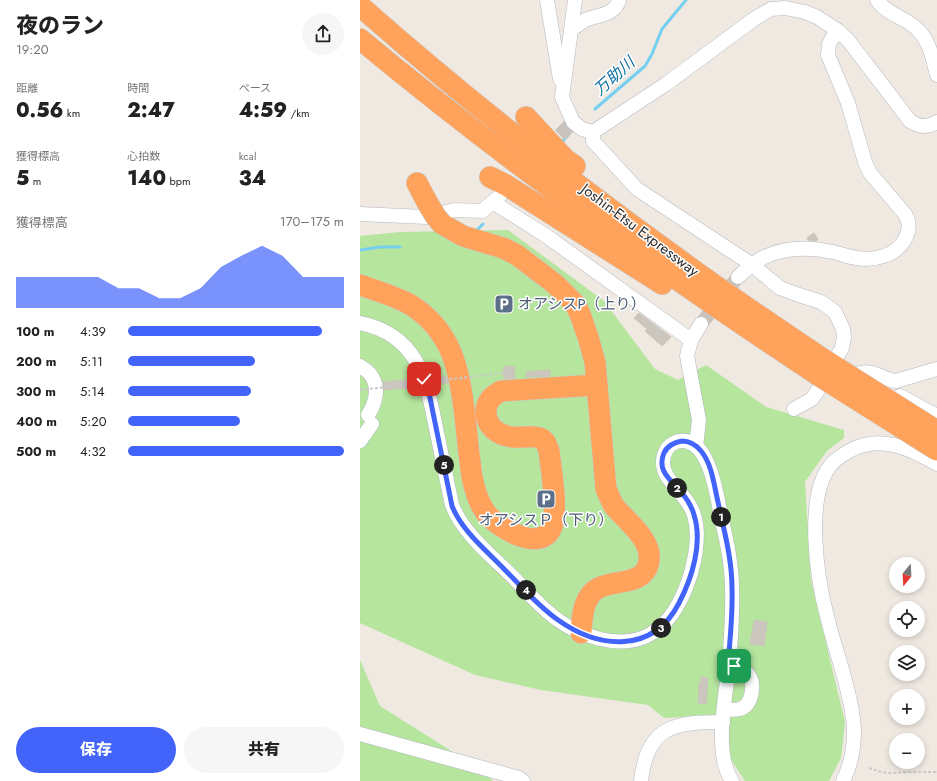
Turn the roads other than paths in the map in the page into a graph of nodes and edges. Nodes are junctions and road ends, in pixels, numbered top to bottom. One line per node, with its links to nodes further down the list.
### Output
1 (547, 0): 10 (street)
2 (575, 0): 6 (street)
3 (619, 0): 6 (street)
4 (877, 0): 9 (street)
5 (360, 6): 20 (highway, Joshin-Etsu Expressway)
6 (572, 29): 10 (street)
7 (837, 30): 12 (street); 13 (street); 17 (street)
8 (360, 39): 27 (highway, Joshin-Etsu Expressway)
9 (937, 75)
10 (562, 97): 13 (street)
11 (526, 117): 20 (highway)
12 (937, 122)
13 (593, 132): 17 (street)
14 (490, 177): 27 (highway)
15 (417, 183): 28 (highway, bridge)
16 (360, 214): 23 (street)
17 (751, 264): 18 (street); 27 (street)
18 (738, 277)
19 (360, 285): 28 (highway)
20 (745, 306): 27 (highway, Joshin-Etsu Expressway)
21 (360, 323): 36 (street)
22 (701, 324): 23 (street)
23 (691, 340): 33 (street)
24 (360, 366): 32 (street)
25 (937, 369): 26 (street)
26 (863, 373): 27 (street); 30 (street)
27 (821, 375): 29 (street); 31 (highway, Joshin-Etsu Expressway, bridge); 34 (highway, Joshin-Etsu Expressway, bridge)
28 (597, 385): 36 (highway)
29 (794, 409)
30 (937, 416)
31 (937, 431)
32 (360, 441)
33 (696, 446): 36 (street); 37 (street)
34 (937, 450)
35 (937, 464): 43 (street)
36 (581, 633)
37 (728, 665): 38 (street); 38 (street)
38 (723, 716): 41 (street); 42 (street)
39 (360, 734): 40 (street)
40 (523, 781)
41 (641, 781)
42 (732, 781)
43 (843, 781)

